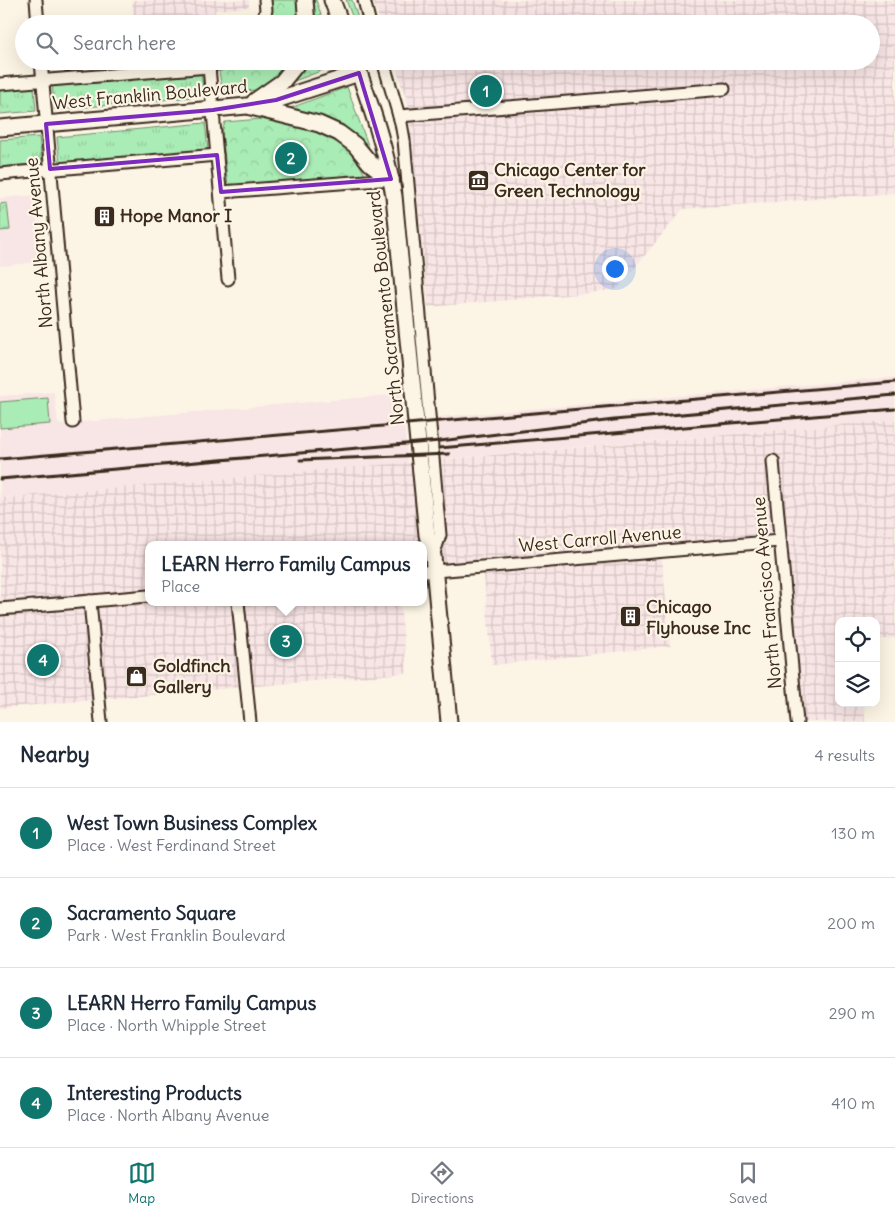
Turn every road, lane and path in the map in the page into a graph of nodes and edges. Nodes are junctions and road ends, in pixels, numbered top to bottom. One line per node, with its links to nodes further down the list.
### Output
1 (36, 0): 6 (street)
2 (265, 0): 7 (street)
3 (305, 0): 8 (street)
4 (332, 0): 9 (street)
5 (364, 0): 10 (street)
6 (37, 15)
7 (265, 15)
8 (306, 15)
9 (338, 15)
10 (368, 15)
11 (42, 70): 18 (street, North Albany Avenue)
12 (173, 70): 18 (street, West Franklin Boulevard)
13 (208, 70): 22 (street)
14 (292, 70): 21 (street)
15 (350, 70): 21 (street, West Franklin Boulevard)
16 (358, 70): 30 (street, North Sacramento Boulevard)
17 (386, 70): 23 (street, North Sacramento Boulevard)
18 (43, 81): 19 (street, West Franklin Boulevard); 24 (street, North Albany Avenue)
19 (0, 84)
20 (724, 89): 23 (street)
21 (247, 106): 22 (street, West Franklin Boulevard); 30 (street)
22 (212, 110): 24 (street, West Franklin Boulevard); 26 (street)
23 (399, 116): 29 (street, North Sacramento Boulevard)
24 (46, 124): 25 (street, West Franklin Boulevard); 27 (street, North Albany Avenue)
25 (0, 128)
26 (217, 155): 27 (street); 31 (street)
27 (50, 170): 28 (street); 33 (street, North Albany Avenue)
28 (0, 174)
29 (407, 178): 30 (street); 36 (street, North Sacramento Boulevard)
30 (391, 179): 31 (street); 36 (street, North Sacramento Boulevard)
31 (220, 192): 32 (street)
32 (228, 279)
33 (73, 422)
34 (773, 461): 35 (street, North Francisco Avenue)
35 (780, 541): 36 (street, West Carroll Avenue); 44 (street, North Francisco Avenue)
36 (430, 566): 43 (street, North Sacramento Boulevard)
37 (145, 596): 38 (street)
38 (90, 601): 40 (street); 41 (street)
39 (238, 606): 42 (street)
40 (0, 609)
41 (101, 722)
42 (250, 722)
43 (448, 722)
44 (797, 722)

